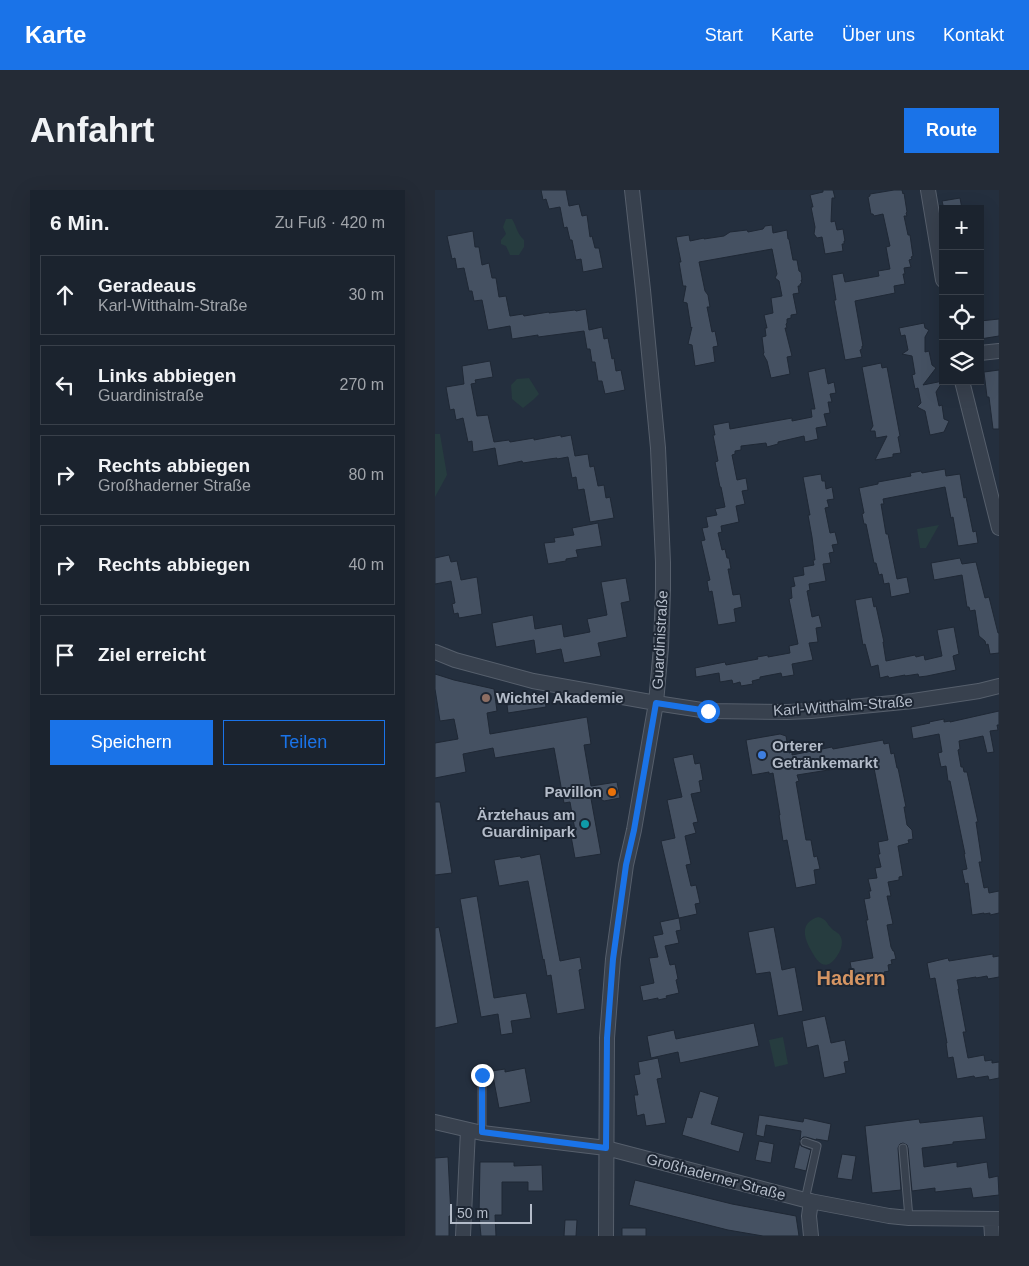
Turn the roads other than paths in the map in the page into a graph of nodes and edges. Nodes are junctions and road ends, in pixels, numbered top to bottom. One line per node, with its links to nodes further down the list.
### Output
1 (631, 190): 10 (street, Guardinistraße)
2 (928, 190): 3 (street)
3 (939, 256)
4 (999, 351): 5 (street)
5 (984, 353)
6 (964, 385): 7 (street)
7 (999, 528)
8 (435, 652): 10 (street, Karl-Witthalm-Straße)
9 (999, 686): 10 (street, Karl-Witthalm-Straße)
10 (656, 703): 15 (street, Guardinistraße)
11 (482, 1075): 13 (lane)
12 (435, 1122): 13 (street, Großhaderner Straße)
13 (475, 1131): 15 (street, Großhaderner Straße); 20 (street)
14 (805, 1142): 17 (lane)
15 (606, 1148): 17 (street, Großhaderner Straße); 21 (street, Guardinistraße)
16 (903, 1148): 18 (lane)
17 (808, 1200): 18 (street, Großhaderner Straße); 22 (street)
18 (909, 1218): 19 (street, Großhaderner Straße)
19 (995, 1219): 23 (street)
20 (463, 1236)
21 (606, 1236)
22 (811, 1236)
23 (992, 1236)

